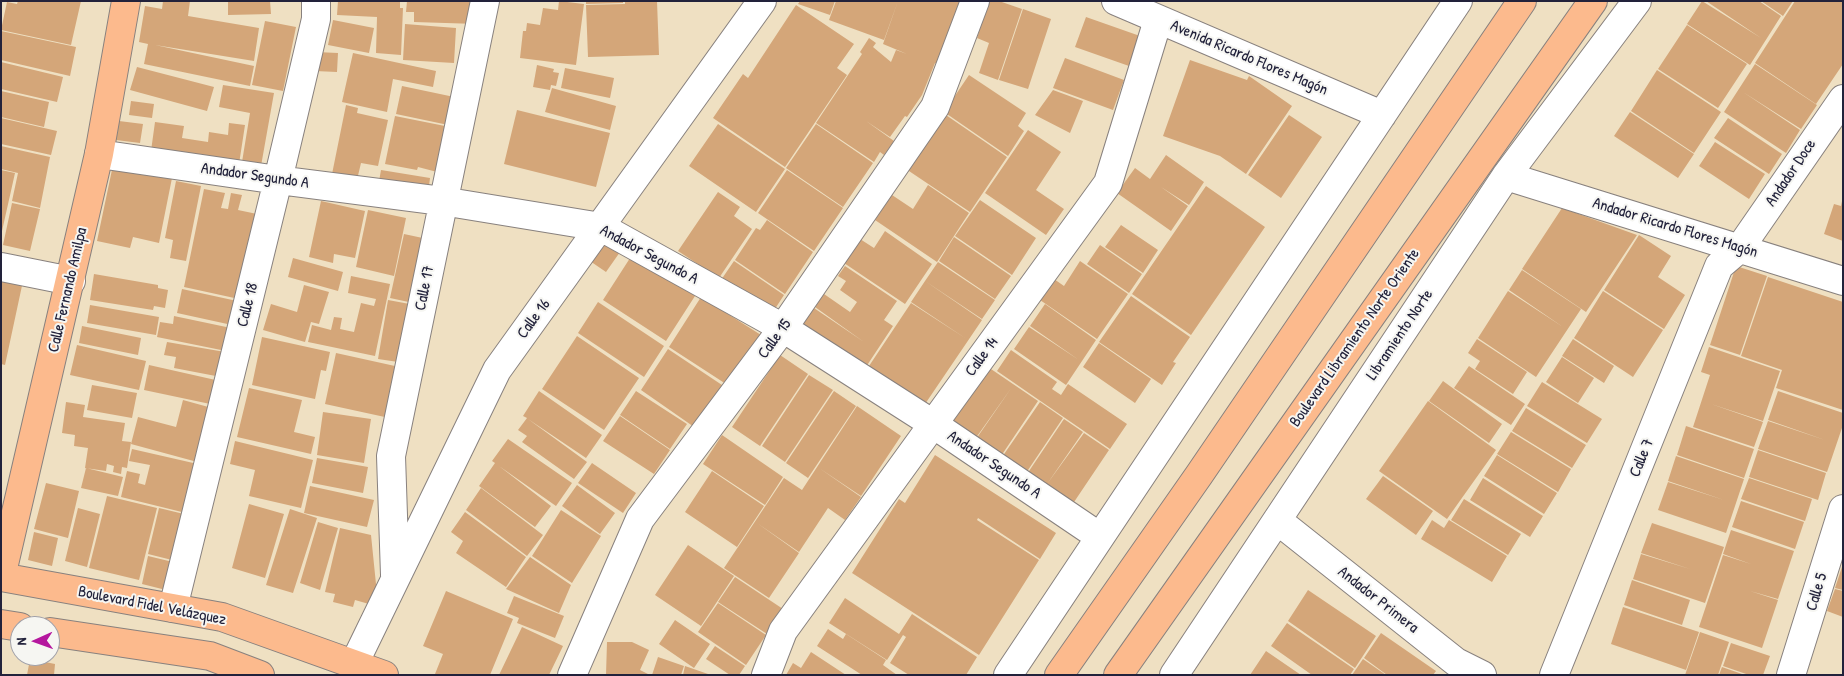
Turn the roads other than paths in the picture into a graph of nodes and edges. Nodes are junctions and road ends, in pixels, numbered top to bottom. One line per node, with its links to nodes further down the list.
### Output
1 (126, 1): 14 (main road, Calle Fernando Amilpa)
2 (316, 1): 16 (street, Calle 18)
3 (485, 1): 17 (street, Calle 17)
4 (762, 1): 18 (street, Calle 16)
5 (975, 1): 23 (street, Calle 15)
6 (1116, 1): 11 (street, Avenida Ricardo Flores Magón)
7 (1458, 1): 13 (street)
8 (1522, 1): 34 (main road)
9 (1593, 1): 40 (main road, Boulevard Libramiento Norte Oriente)
10 (1636, 1): 15 (street, Libramiento Norte)
11 (1158, 20): 13 (street, Avenida Ricardo Flores Magón); 24 (street, Calle 14)
12 (1843, 99): 19 (street, Andador Doce)
13 (1382, 115): 27 (street)
14 (99, 154): 16 (street, Andador Segundo A); 22 (main road, Calle Fernando Amilpa)
15 (1506, 176): 19 (street, Andador Ricardo Flores Magón); 26 (street, Libramiento Norte)
16 (278, 180): 17 (street, Andador Segundo A); 30 (street, Calle 18)
17 (442, 201): 18 (street, Andador Segundo A); 29 (street, Calle 17)
18 (601, 227): 23 (street, Andador Segundo A); 29 (street, Calle 16)
19 (1740, 248): 21 (street, Andador Ricardo Flores Magón); 43 (street, Calle 7)
20 (1, 267): 22 (street)
21 (1843, 281)
22 (70, 282): 28 (main road, Calle Fernando Amilpa)
23 (783, 328): 24 (street, Andador Segundo A); 37 (street, Calle 15)
24 (933, 424): 27 (street, Andador Segundo A); 38 (street, Calle 14)
25 (1843, 509): 44 (street, Calle 5)
26 (1277, 520): 33 (street, Andador Primera); 41 (street, Libramiento Norte)
27 (1100, 537): 39 (street)
28 (1, 577): 30 (main road, Boulevard Fidel Velázquez)
29 (395, 578): 32 (street, Calle 16)
30 (173, 608): 32 (main road, Boulevard Fidel Velázquez)
31 (60, 634): 35 (main road)
32 (354, 664): 36 (main road, Boulevard Fidel Velázquez)
33 (1452, 668): 42 (street, Andador Primera)
34 (1063, 670)
35 (260, 675)
36 (384, 675)
37 (572, 675)
38 (766, 675)
39 (1008, 675)
40 (1118, 675)
41 (1174, 675)
42 (1482, 675)
43 (1554, 675)
44 (1791, 675)

